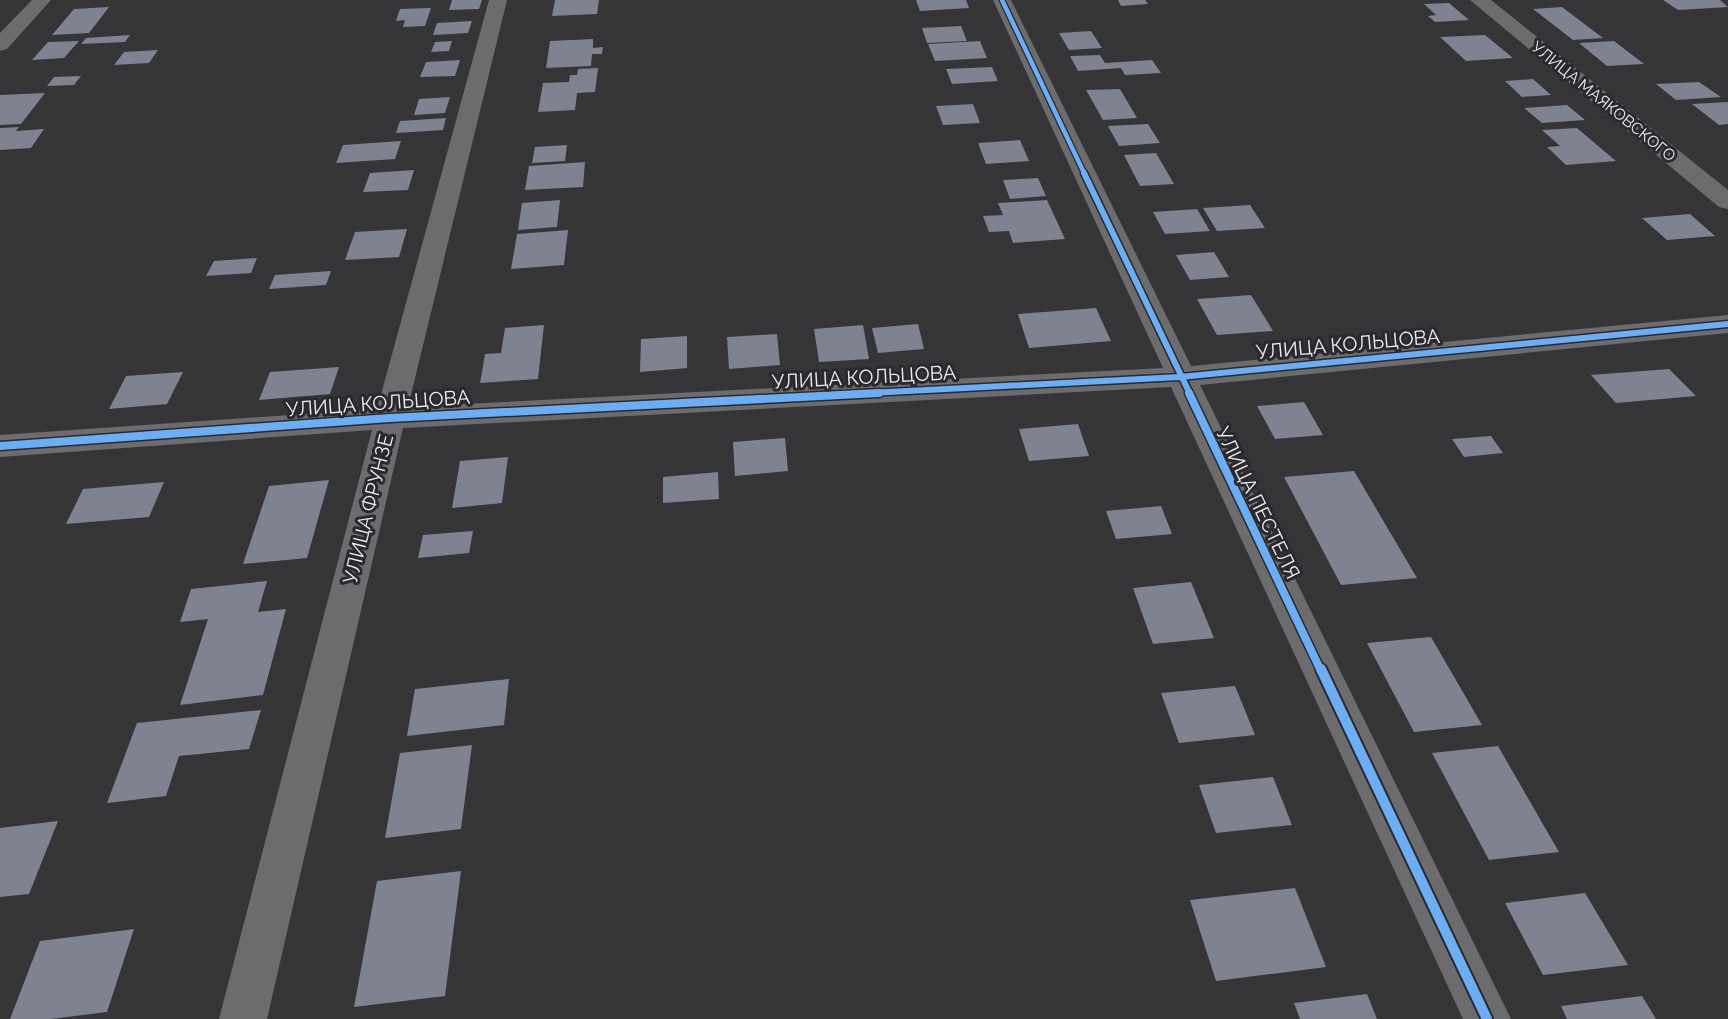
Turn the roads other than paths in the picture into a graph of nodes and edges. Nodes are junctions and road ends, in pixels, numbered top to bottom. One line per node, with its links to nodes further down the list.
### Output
1 (42, 0): 5 (street)
2 (498, 0): 9 (street, УЛИЦА ФРУНЗЕ)
3 (1002, 0): 8 (street, УЛИЦА ПЕСТЕЛЯ)
4 (1479, 0): 6 (street, УЛИЦА МАЯКОВСКОГО)
5 (0, 45)
6 (1728, 202)
7 (1728, 324): 8 (street, УЛИЦА КОЛЬЦОВА)
8 (1179, 377): 9 (street, УЛИЦА КОЛЬЦОВА); 12 (street, УЛИЦА ПЕСТЕЛЯ)
9 (390, 418): 10 (street, УЛИЦА КОЛЬЦОВА); 11 (street, УЛИЦА ФРУНЗЕ)
10 (0, 446)
11 (243, 1019)
12 (1487, 1019)

